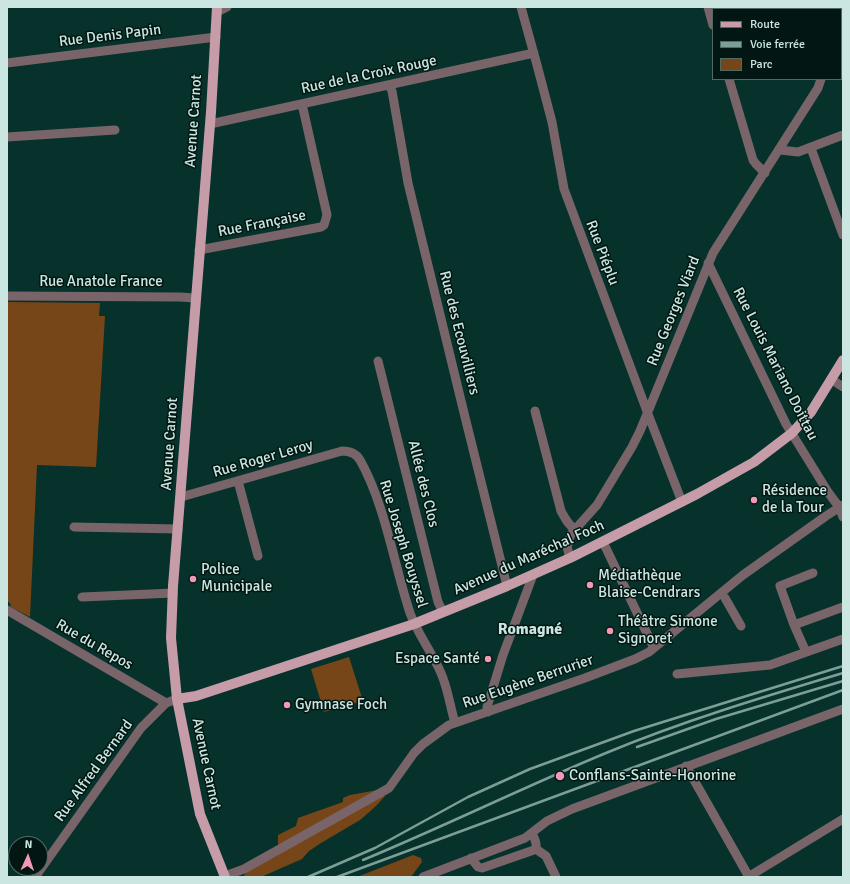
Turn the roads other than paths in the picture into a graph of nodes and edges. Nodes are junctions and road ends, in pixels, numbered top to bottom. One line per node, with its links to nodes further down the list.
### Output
1 (227, 7): 4 (street)
2 (521, 7): 7 (street, Rue Piéplu)
3 (708, 7): 5 (street)
4 (217, 10): 6 (main road, Avenue Carnot)
5 (712, 21)
6 (216, 37): 8 (street, Rue Denis Papin); 13 (main road, Avenue Carnot)
7 (534, 53): 11 (street, Rue de la Croix Rouge); 30 (street, Rue Piéplu)
8 (7, 63)
9 (729, 80): 19 (street)
10 (821, 80): 18 (street, Rue Georges Viard)
11 (389, 85): 12 (street, Rue de la Croix Rouge); 46 (street, Rue des Ecouvilliers)
12 (302, 104): 13 (street, Rue de la Croix Rouge); 21 (street, Rue Française)
13 (210, 124): 21 (main road, Avenue Carnot)
14 (115, 130): 16 (street)
15 (843, 135): 17 (street)
16 (7, 136)
17 (809, 148): 18 (street); 20 (street)
18 (780, 150): 19 (street, Rue Georges Viard)
19 (765, 173): 22 (street, Rue Georges Viard)
20 (843, 235)
21 (199, 250): 24 (main road, Avenue Carnot)
22 (708, 263): 30 (street, Rue Georges Viard); 31 (street, Rue Louis Mariano Doittau)
23 (7, 296): 24 (street, Rue Anatole France)
24 (195, 298): 34 (main road, Avenue Carnot)
25 (843, 360): 27 (main road, Avenue du Maréchal Foch)
26 (378, 361): 52 (street, Allée des Clos)
27 (831, 379): 28 (street); 31 (main road, Avenue du Maréchal Foch)
28 (843, 387)
29 (535, 411): 40 (street)
30 (648, 414): 35 (street, Rue Piéplu); 40 (street, Rue Georges Viard)
31 (792, 433): 35 (main road, Avenue du Maréchal Foch); 36 (street, Rue Louis Mariano Doittau)
32 (352, 452): 33 (street, Rue Roger Leroy); 53 (street, Rue Joseph Bouyssel)
33 (238, 481): 34 (street, Rue Roger Leroy); 42 (street)
34 (181, 497): 39 (main road, Avenue Carnot)
35 (682, 502): 41 (main road, Avenue du Maréchal Foch)
36 (841, 506): 37 (street, Rue Louis Mariano Doittau); 57 (street, Rue Eugène Berrurier)
37 (843, 517)
38 (74, 527): 39 (street)
39 (178, 529): 47 (main road, Avenue Carnot)
40 (575, 529): 43 (street, Rue Georges Viard)
41 (603, 542): 43 (main road, Avenue du Maréchal Foch); 57 (street)
42 (258, 556)
43 (570, 558): 45 (main road, Avenue du Maréchal Foch)
44 (813, 573): 54 (street)
45 (533, 574): 46 (main road, Avenue du Maréchal Foch); 63 (street)
46 (507, 586): 52 (main road, Avenue du Maréchal Foch)
47 (173, 593): 48 (street); 60 (main road, Avenue Carnot)
48 (82, 597)
49 (725, 598): 55 (street)
50 (843, 607): 54 (street)
51 (7, 610): 61 (street, Rue du Repos)
52 (443, 612): 53 (main road, Avenue du Maréchal Foch)
53 (414, 624): 60 (main road, Avenue du Maréchal Foch); 64 (street, Rue Joseph Bouyssel)
54 (794, 625): 58 (street)
55 (741, 626)
56 (843, 639): 58 (street)
57 (654, 648): 63 (street, Rue Eugène Berrurier)
58 (806, 652): 59 (street)
59 (678, 674)
60 (177, 699): 61 (street); 70 (main road, Avenue Carnot)
61 (166, 703): 71 (street, Rue Alfred Bernard)
62 (843, 708): 65 (street)
63 (488, 712): 64 (street, Rue Eugène Berrurier)
64 (455, 723): 70 (street, Rue Eugène Berrurier)
65 (686, 766): 67 (street); 74 (street)
66 (843, 819): 74 (street)
67 (532, 833): 68 (street); 69 (street)
68 (536, 848): 69 (street); 73 (street)
69 (471, 858): 72 (street)
70 (225, 876)
71 (32, 877)
72 (423, 877)
73 (556, 877)
74 (749, 877)

